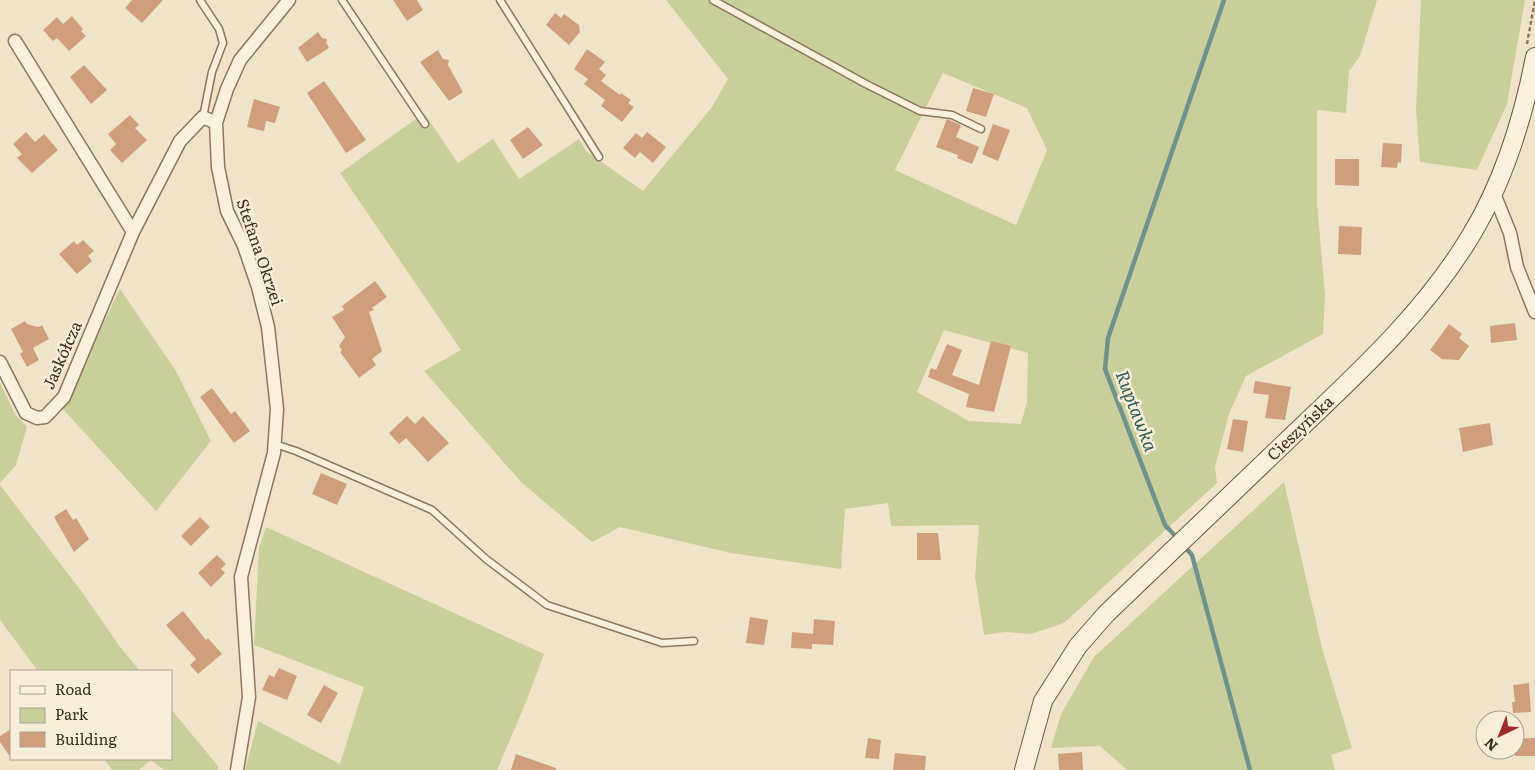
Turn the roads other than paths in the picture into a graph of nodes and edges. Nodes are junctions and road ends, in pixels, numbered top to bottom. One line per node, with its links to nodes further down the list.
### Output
1 (200, 0): 8 (lane)
2 (289, 0): 9 (street, Stefana Okrzei)
3 (342, 0): 10 (lane)
4 (500, 0): 12 (lane)
5 (713, 0): 11 (lane)
6 (15, 41): 14 (street)
7 (1531, 52): 13 (main road, Cieszyńska)
8 (203, 118): 9 (street); 14 (street, Jaskółcza)
9 (216, 123): 17 (street, Stefana Okrzei)
10 (424, 124)
11 (981, 129)
12 (599, 157)
13 (1493, 191): 15 (street); 20 (main road, Cieszyńska)
14 (133, 232): 16 (street, Jaskółcza)
15 (1535, 312)
16 (0, 362)
17 (275, 444): 18 (lane); 19 (street, Stefana Okrzei)
18 (694, 641)
19 (237, 770)
20 (1024, 770)

